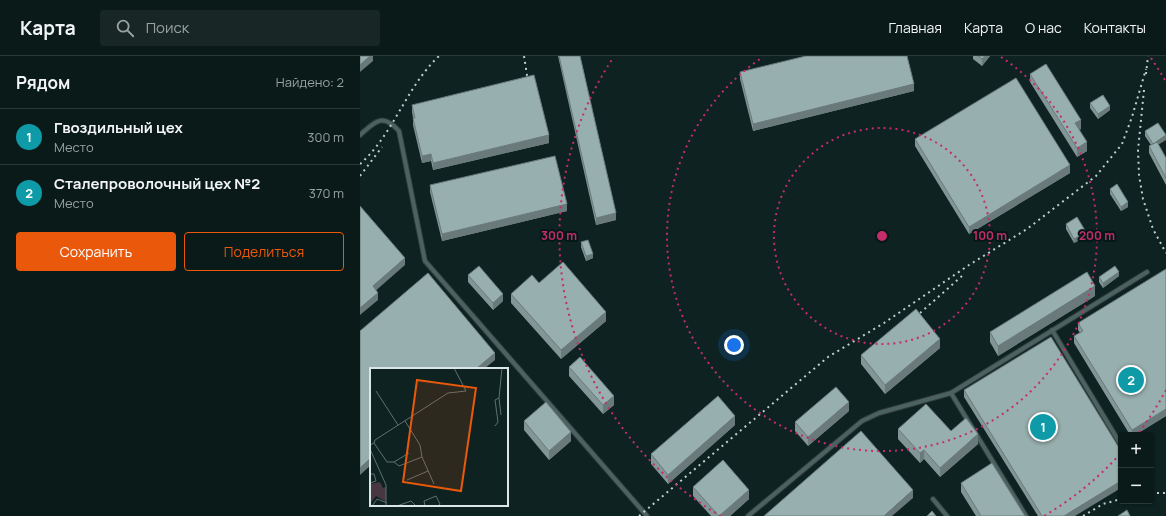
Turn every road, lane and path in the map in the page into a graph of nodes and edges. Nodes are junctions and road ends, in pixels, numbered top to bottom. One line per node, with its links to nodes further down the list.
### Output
1 (360, 135): 7 (lane)
2 (1148, 272): 3 (lane)
3 (1052, 330): 4 (lane); 5 (lane)
4 (951, 393): 8 (lane); 10 (lane)
5 (1118, 440)
6 (933, 499): 9 (lane)
7 (647, 516)
8 (748, 516)
9 (947, 516)
10 (1026, 516)

